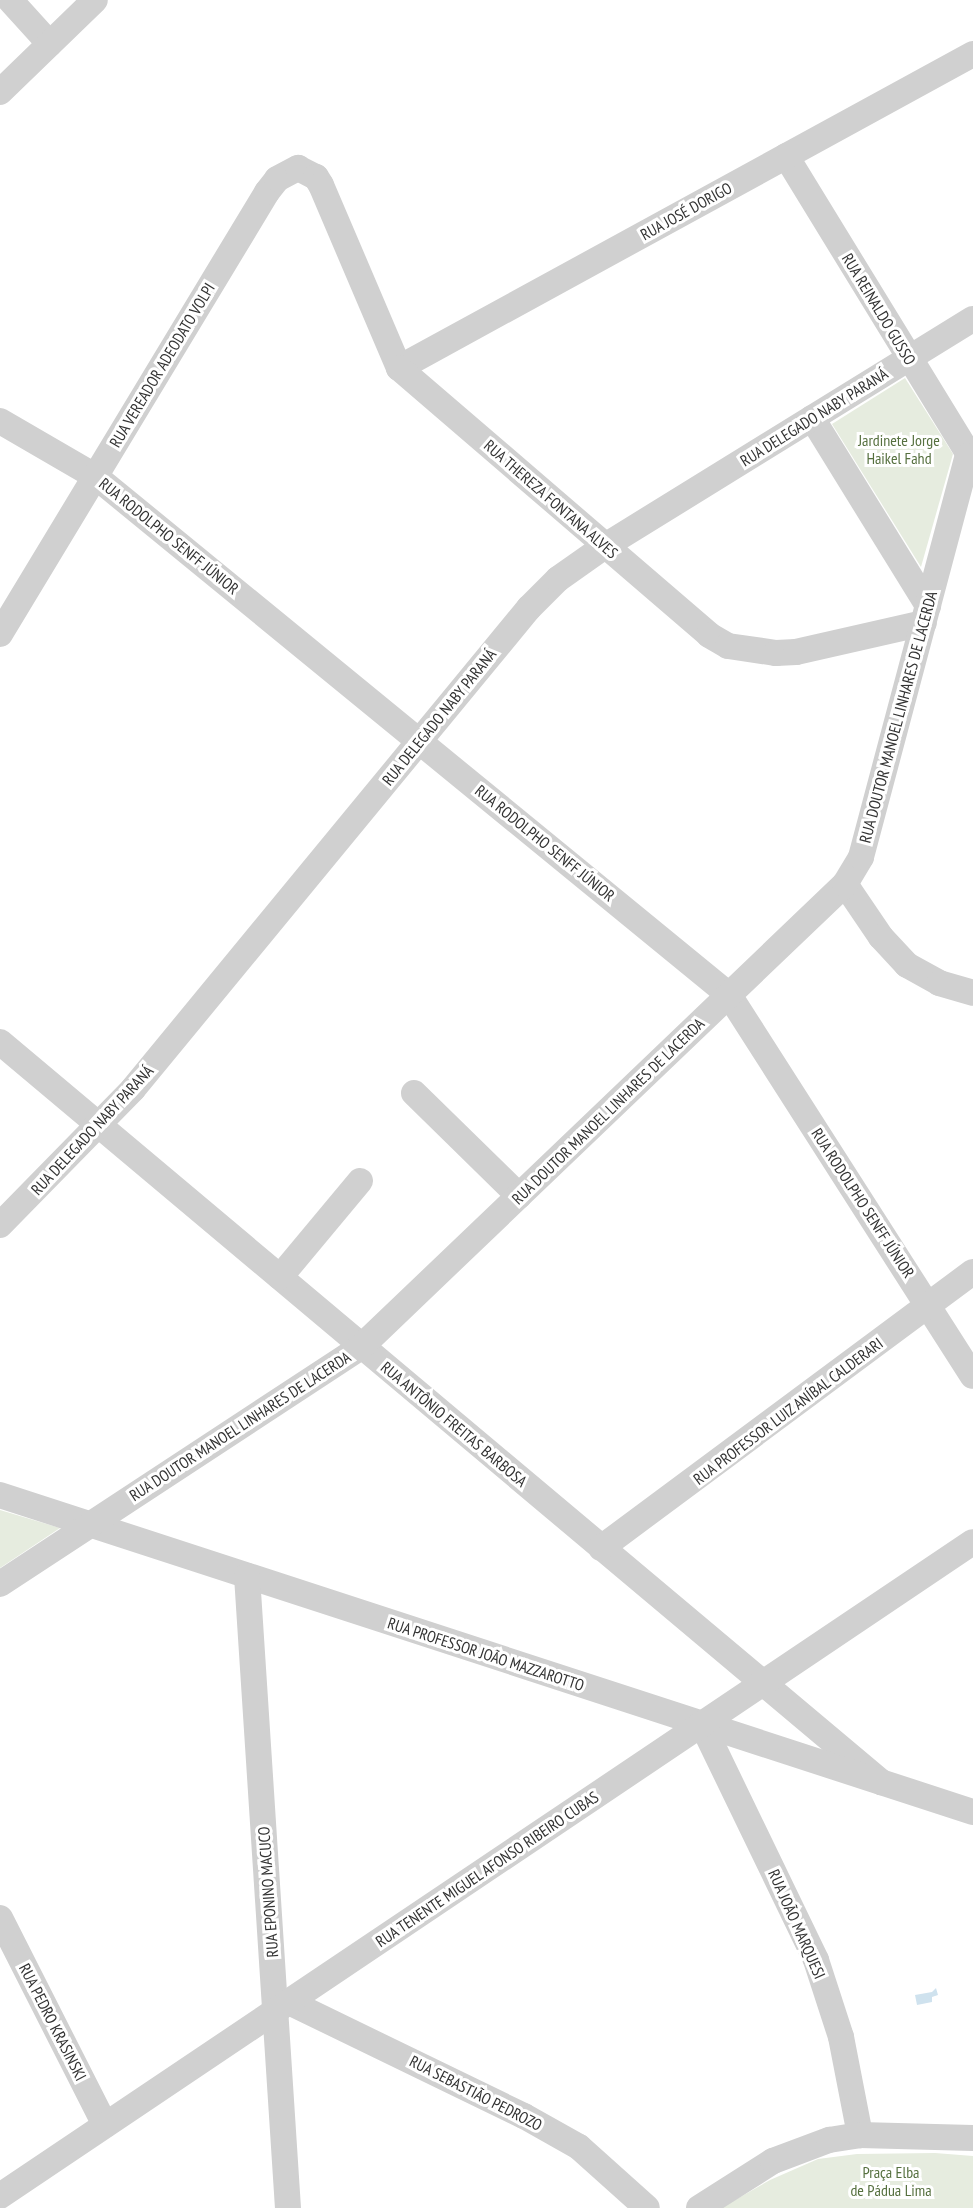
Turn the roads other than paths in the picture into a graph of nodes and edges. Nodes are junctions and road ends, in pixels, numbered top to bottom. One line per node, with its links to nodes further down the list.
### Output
1 (10, 0): 3 (street)
2 (95, 0): 3 (street)
3 (50, 44): 5 (street)
4 (973, 54): 6 (street, RUA JOSÉ DORIGO)
5 (0, 92)
6 (786, 156): 9 (street, RUA REINALDO GUSSO); 10 (street, RUA JOSÉ DORIGO)
7 (298, 168): 10 (street, RUA THEREZA FONTANA ALVES); 14 (street, RUA VEREADOR ADEODATO VOLPI)
8 (973, 319): 9 (street, RUA DELEGADO NABY PARANÁ)
9 (909, 359): 11 (street, RUA DELEGADO NABY PARANÁ); 13 (street, RUA REINALDO GUSSO)
10 (399, 368): 15 (street, RUA THEREZA FONTANA ALVES)
11 (812, 418): 15 (street, RUA DELEGADO NABY PARANÁ); 16 (street)
12 (0, 421): 14 (street, RUA RODOLPHO SENFF JÚNIOR)
13 (970, 459): 16 (street, RUA DOUTOR MANOEL LINHARES DE LACERDA)
14 (95, 476): 17 (street, RUA VEREADOR ADEODATO VOLPI); 18 (street, RUA RODOLPHO SENFF JÚNIOR)
15 (605, 546): 16 (street, RUA THEREZA FONTANA ALVES); 18 (street, RUA DELEGADO NABY PARANÁ)
16 (926, 614): 19 (street, RUA DOUTOR MANOEL LINHARES DE LACERDA)
17 (0, 634)
18 (420, 740): 21 (street, RUA RODOLPHO SENFF JÚNIOR); 24 (street, RUA DELEGADO NABY PARANÁ)
19 (844, 884): 20 (street); 21 (street, RUA DOUTOR MANOEL LINHARES DE LACERDA)
20 (973, 993)
21 (729, 995): 26 (street, RUA DOUTOR MANOEL LINHARES DE LACERDA); 30 (street, RUA RODOLPHO SENFF JÚNIOR)
22 (0, 1042): 24 (street, RUA ANTÔNIO FREITAS BARBOSA)
23 (414, 1093): 26 (street)
24 (100, 1126): 27 (street, RUA DELEGADO NABY PARANÁ); 29 (street, RUA ANTÔNIO FREITAS BARBOSA)
25 (360, 1180): 29 (street)
26 (519, 1196): 31 (street, RUA DOUTOR MANOEL LINHARES DE LACERDA)
27 (0, 1225)
28 (973, 1272): 30 (street, RUA PROFESSOR LUIZ ANÍBAL CALDERARI)
29 (280, 1278): 31 (street, RUA ANTÔNIO FREITAS BARBOSA)
30 (928, 1306): 32 (street, RUA RODOLPHO SENFF JÚNIOR); 36 (street, RUA PROFESSOR LUIZ ANÍBAL CALDERARI)
31 (362, 1346): 34 (street, RUA DOUTOR MANOEL LINHARES DE LACERDA); 36 (street, RUA ANTÔNIO FREITAS BARBOSA)
32 (973, 1376)
33 (0, 1495): 34 (street, RUA PROFESSOR JOÃO MAZZAROTTO)
34 (90, 1524): 37 (street, RUA PROFESSOR JOÃO MAZZAROTTO); 38 (street, RUA DOUTOR MANOEL LINHARES DE LACERDA)
35 (973, 1542): 39 (street, RUA TENENTE MIGUEL AFONSO RIBEIRO CUBAS)
36 (602, 1548): 39 (street, RUA ANTÔNIO FREITAS BARBOSA)
37 (247, 1576): 40 (street, RUA PROFESSOR JOÃO MAZZAROTTO); 44 (street, RUA EPONINO MACUCO)
38 (0, 1584)
39 (762, 1684): 40 (street, RUA TENENTE MIGUEL AFONSO RIBEIRO CUBAS); 41 (street, RUA ANTÔNIO FREITAS BARBOSA)
40 (702, 1724): 41 (street, RUA PROFESSOR JOÃO MAZZAROTTO); 44 (street, RUA TENENTE MIGUEL AFONSO RIBEIRO CUBAS); 46 (street, RUA JOÃO MARQUESI)
41 (881, 1782): 42 (street, RUA PROFESSOR JOÃO MAZZAROTTO)
42 (973, 1812)
43 (0, 1918): 45 (street, RUA PEDRO KRASINSKI)
44 (282, 2006): 45 (street, RUA TENENTE MIGUEL AFONSO RIBEIRO CUBAS); 49 (street, RUA EPONINO MACUCO); 50 (street, RUA SEBASTIÃO PEDROZO)
45 (105, 2126): 48 (street, RUA TENENTE MIGUEL AFONSO RIBEIRO CUBAS)
46 (860, 2135): 47 (street); 51 (street)
47 (973, 2138)
48 (0, 2196)
49 (288, 2208)
50 (647, 2208)
51 (699, 2208)

